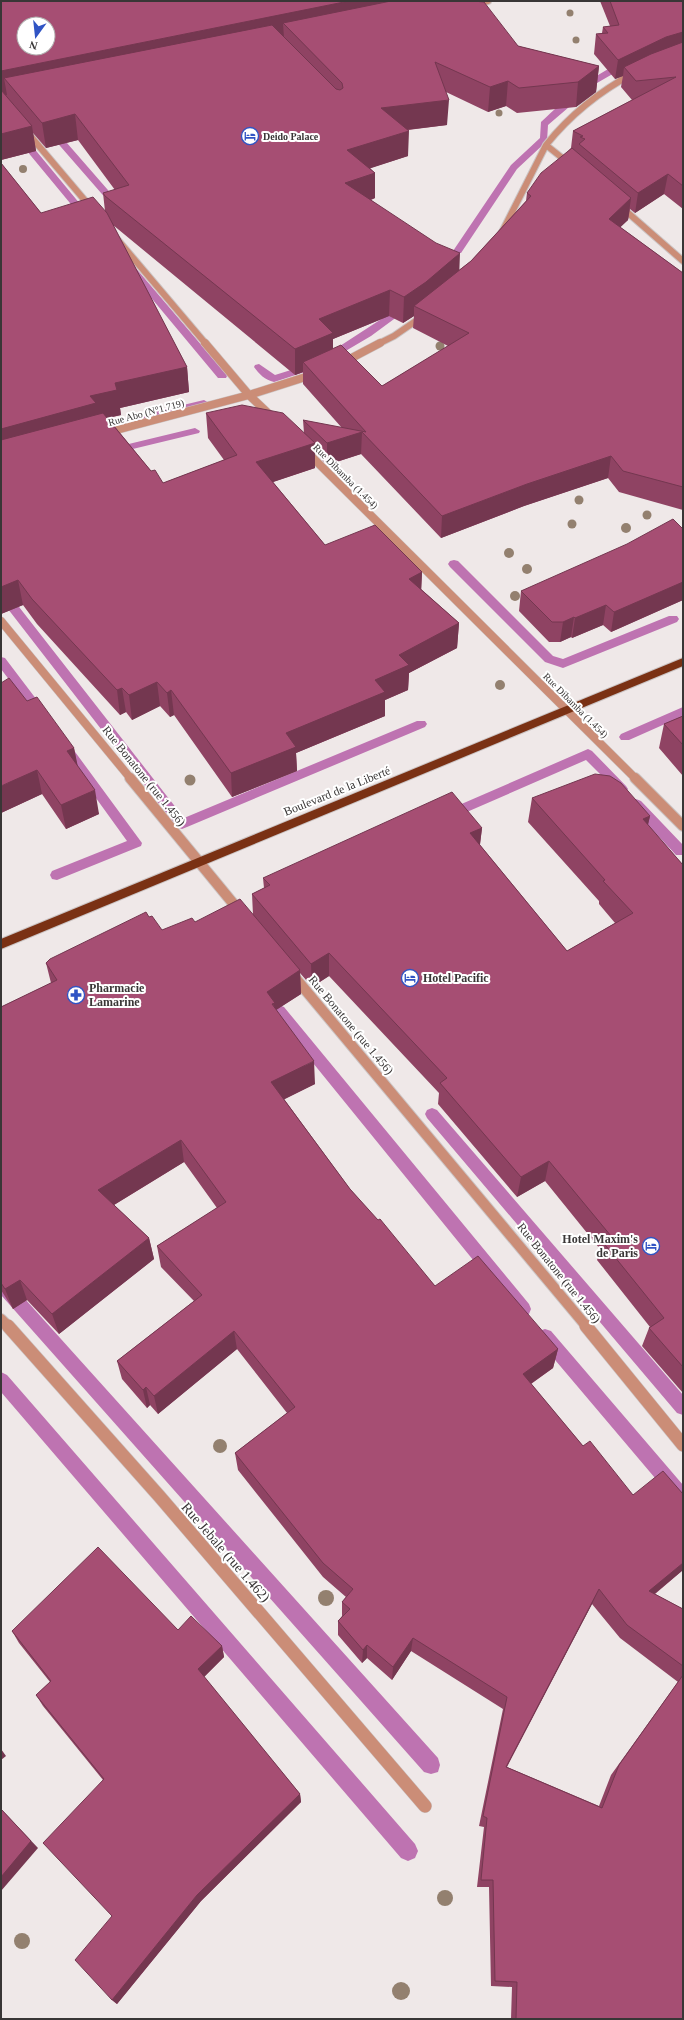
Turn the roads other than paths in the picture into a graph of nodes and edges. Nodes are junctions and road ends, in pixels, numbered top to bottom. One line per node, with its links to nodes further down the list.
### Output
1 (488, 1): 2 (street)
2 (465, 6)
3 (641, 70): 5 (street)
4 (22, 127): 8 (street)
5 (546, 145): 6 (street); 10 (street)
6 (577, 170)
7 (614, 200): 11 (street)
8 (99, 218)
9 (109, 230): 13 (street)
10 (498, 239)
11 (683, 261)
12 (430, 311): 13 (street, Rue Abo (N°1.719))
13 (249, 395): 14 (street); 15 (street, Rue Abo (N°1.719))
14 (277, 422)
15 (99, 435)
16 (299, 445): 19 (street, Rue Dibamba (1.454))
17 (1, 621): 21 (street, Rue Bonatone (rue 1.456))
18 (683, 662): 19 (highway, Boulevard de la Liberté)
19 (567, 711): 20 (street, Rue Dibamba (1.454)); 21 (highway, Boulevard de la Liberté)
20 (683, 826)
21 (198, 862): 22 (street, Rue Bonatone (rue 1.456)); 23 (highway, Boulevard de la Liberté)
22 (248, 923)
23 (1, 944)
24 (284, 965): 26 (street, Rue Bonatone (rue 1.456))
25 (1, 1319): 27 (street, Rue Jebale (rue 1.462))
26 (683, 1445)
27 (425, 1806)

